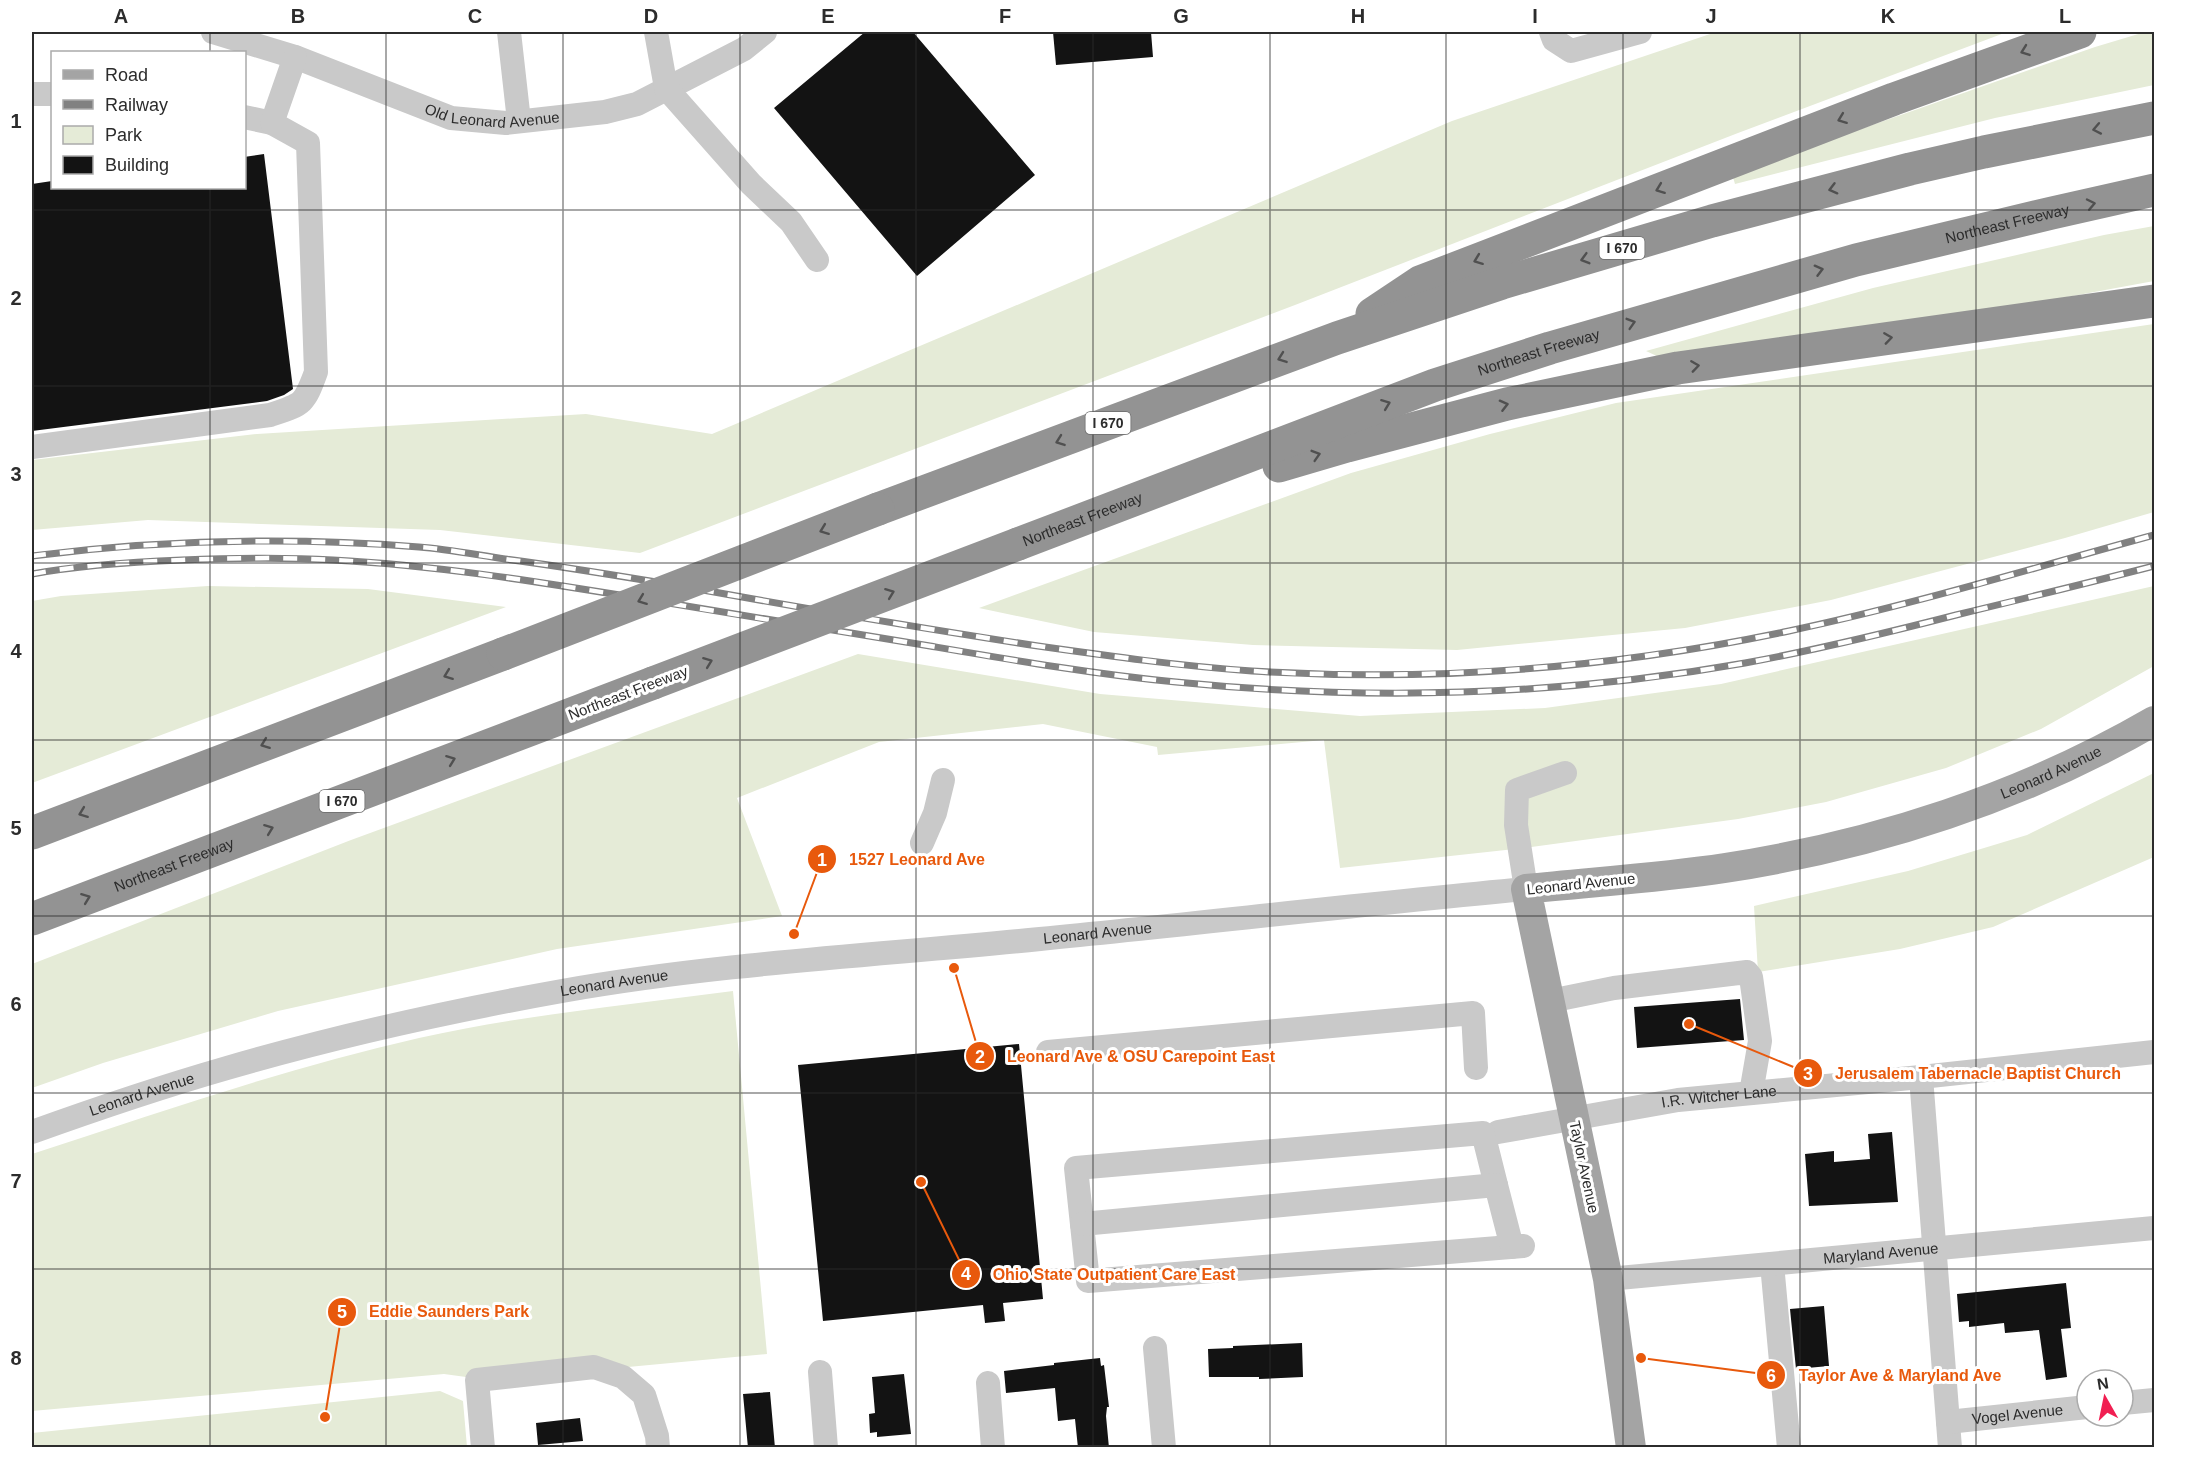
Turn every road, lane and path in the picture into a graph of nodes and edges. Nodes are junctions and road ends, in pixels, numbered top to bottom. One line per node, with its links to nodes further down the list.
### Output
1 (213, 32): 8 (street, Old Leonard Avenue)
2 (509, 32): 14 (street)
3 (656, 32): 9 (street)
4 (765, 32): 9 (street, Old Leonard Avenue)
5 (1551, 32): 6 (street)
6 (1640, 32)
7 (2080, 32): 19 (highway, one-way to 19)
8 (295, 57): 14 (street, Old Leonard Avenue); 15 (street)
9 (666, 88): 14 (street, Old Leonard Avenue); 17 (street)
10 (32, 94): 11 (street)
11 (51, 94)
12 (246, 117): 15 (street)
13 (2154, 117): 19 (highway, I 670, one-way to 19)
14 (519, 121)
15 (272, 123): 20 (street)
16 (2154, 190): 21 (highway, Northeast Freeway / I 670, one-way to 16)
17 (818, 260)
18 (2154, 301): 21 (highway, one-way to 18)
19 (1337, 338): 25 (highway, I 670, one-way to 25, bridge)
20 (32, 447)
21 (1018, 544): 28 (highway, Northeast Freeway / I 670, one-way to 21, bridge)
22 (2154, 722): 27 (main road, Leonard Avenue)
23 (1565, 773): 27 (street)
24 (943, 780): 26 (street)
25 (32, 833)
26 (922, 843)
27 (1526, 890): 29 (main road, Taylor Avenue); 36 (street, Leonard Avenue)
28 (32, 919)
29 (1550, 1001): 34 (street); 35 (main road, Taylor Avenue)
30 (1048, 1052): 32 (street)
31 (2154, 1052): 33 (street, I.R. Witcher Lane)
32 (1476, 1068)
33 (1921, 1077): 34 (street, I.R. Witcher Lane); 41 (street)
34 (1751, 1093): 35 (street, I.R. Witcher Lane)
35 (1574, 1118): 37 (street, I.R. Witcher Lane); 43 (main road, Taylor Avenue)
36 (32, 1132)
37 (1498, 1132)
38 (1496, 1185): 39 (street); 39 (street); 39 (street)
39 (1082, 1224)
40 (2154, 1228): 41 (street, Maryland Avenue)
41 (1935, 1249): 42 (street, Maryland Avenue); 50 (street)
42 (1772, 1264): 43 (street, Maryland Avenue); 57 (street)
43 (1608, 1279): 56 (main road, Taylor Avenue)
44 (1155, 1348): 55 (street)
45 (820, 1372): 53 (street)
46 (988, 1383): 54 (street)
47 (2154, 1400): 48 (street)
48 (2135, 1402)
49 (2075, 1408): 50 (street, Vogel Avenue)
50 (1948, 1422): 58 (street)
51 (483, 1448): 52 (street)
52 (658, 1448)
53 (826, 1448)
54 (993, 1448)
55 (1164, 1448)
56 (1631, 1448)
57 (1789, 1448)
58 (1950, 1448)

